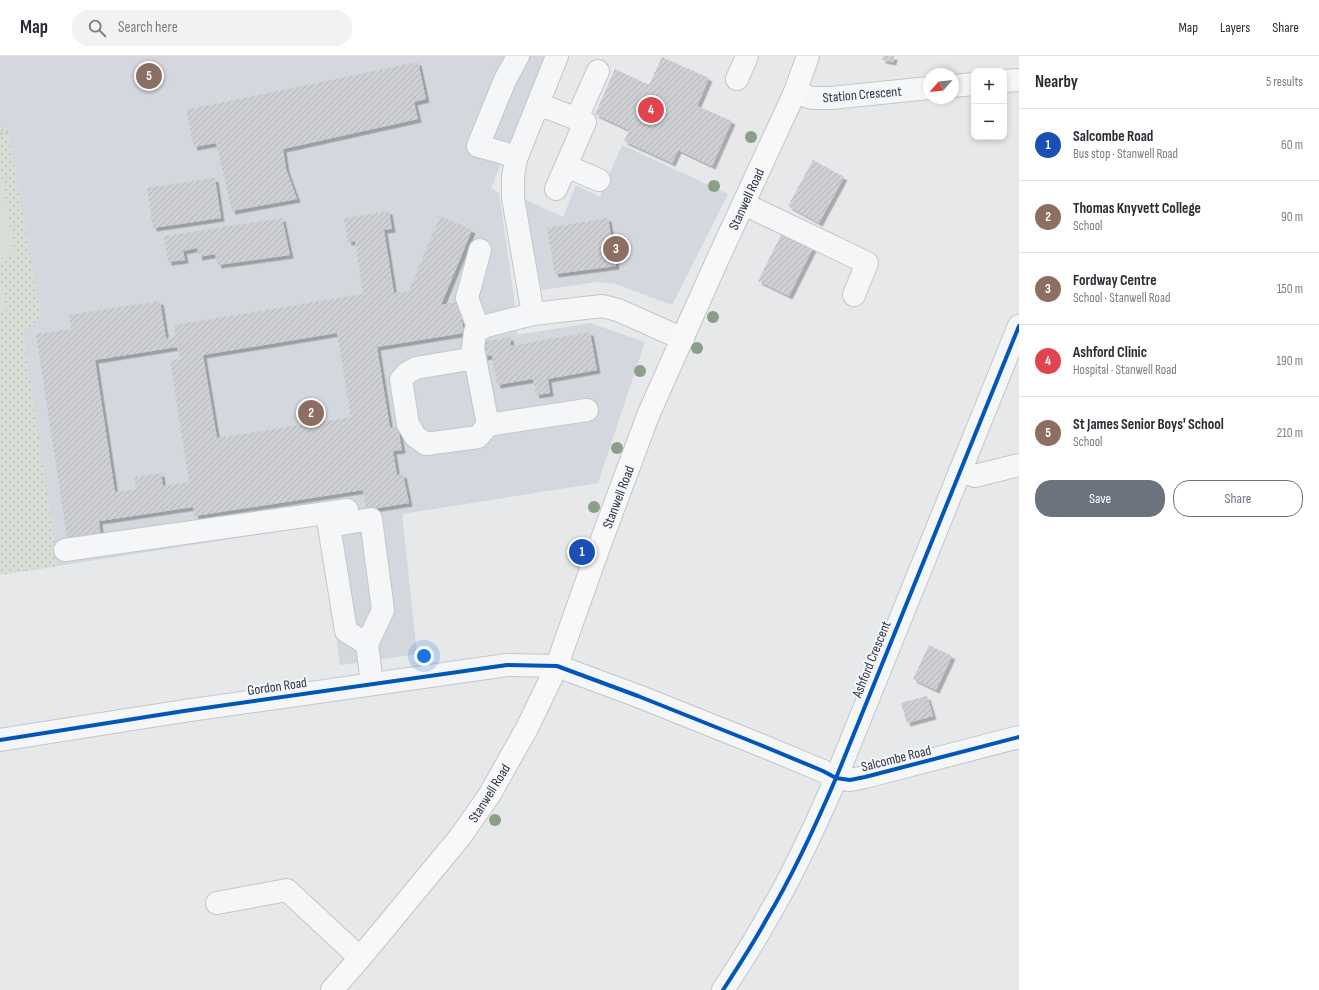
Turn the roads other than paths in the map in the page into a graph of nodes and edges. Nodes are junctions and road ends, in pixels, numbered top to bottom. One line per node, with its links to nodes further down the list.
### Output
1 (518, 56): 15 (street)
2 (557, 56): 13 (street)
3 (747, 56): 6 (street)
4 (808, 56): 12 (main road, Stanwell Road)
5 (598, 71): 14 (street)
6 (738, 79)
7 (1019, 80): 8 (street)
8 (1007, 82)
9 (971, 84): 10 (street)
10 (959, 85)
11 (923, 89): 12 (street, Station Crescent)
12 (795, 92): 19 (main road, Stanwell Road)
13 (538, 104): 14 (street); 15 (street)
14 (577, 118): 16 (street)
15 (516, 159): 22 (street)
16 (566, 166): 17 (street); 18 (street)
17 (599, 180)
18 (556, 189)
19 (744, 204): 21 (street); 25 (main road, Stanwell Road)
20 (480, 250): 24 (street)
21 (854, 295)
22 (533, 314): 24 (street); 25 (street)
23 (1019, 326): 30 (street, Ashford Crescent)
24 (479, 330): 26 (street)
25 (683, 339): 34 (main road, Stanwell Road)
26 (475, 358): 28 (street); 28 (street)
27 (587, 410): 28 (street)
28 (488, 425)
29 (1019, 466): 30 (street)
30 (960, 470): 38 (street, Ashford Crescent)
31 (349, 523): 32 (street); 33 (street); 33 (street)
32 (65, 550)
33 (367, 644): 35 (street)
34 (558, 666): 35 (street, Gordon Road); 38 (street, Salcombe Road); 40 (main road, Stanwell Road)
35 (372, 684): 37 (street, Gordon Road)
36 (1019, 738): 38 (street, Salcombe Road)
37 (0, 740)
38 (836, 778): 42 (street, Ashford Crescent)
39 (217, 903): 40 (street)
40 (360, 958): 41 (main road, Stanwell Road)
41 (332, 990)
42 (723, 990)

